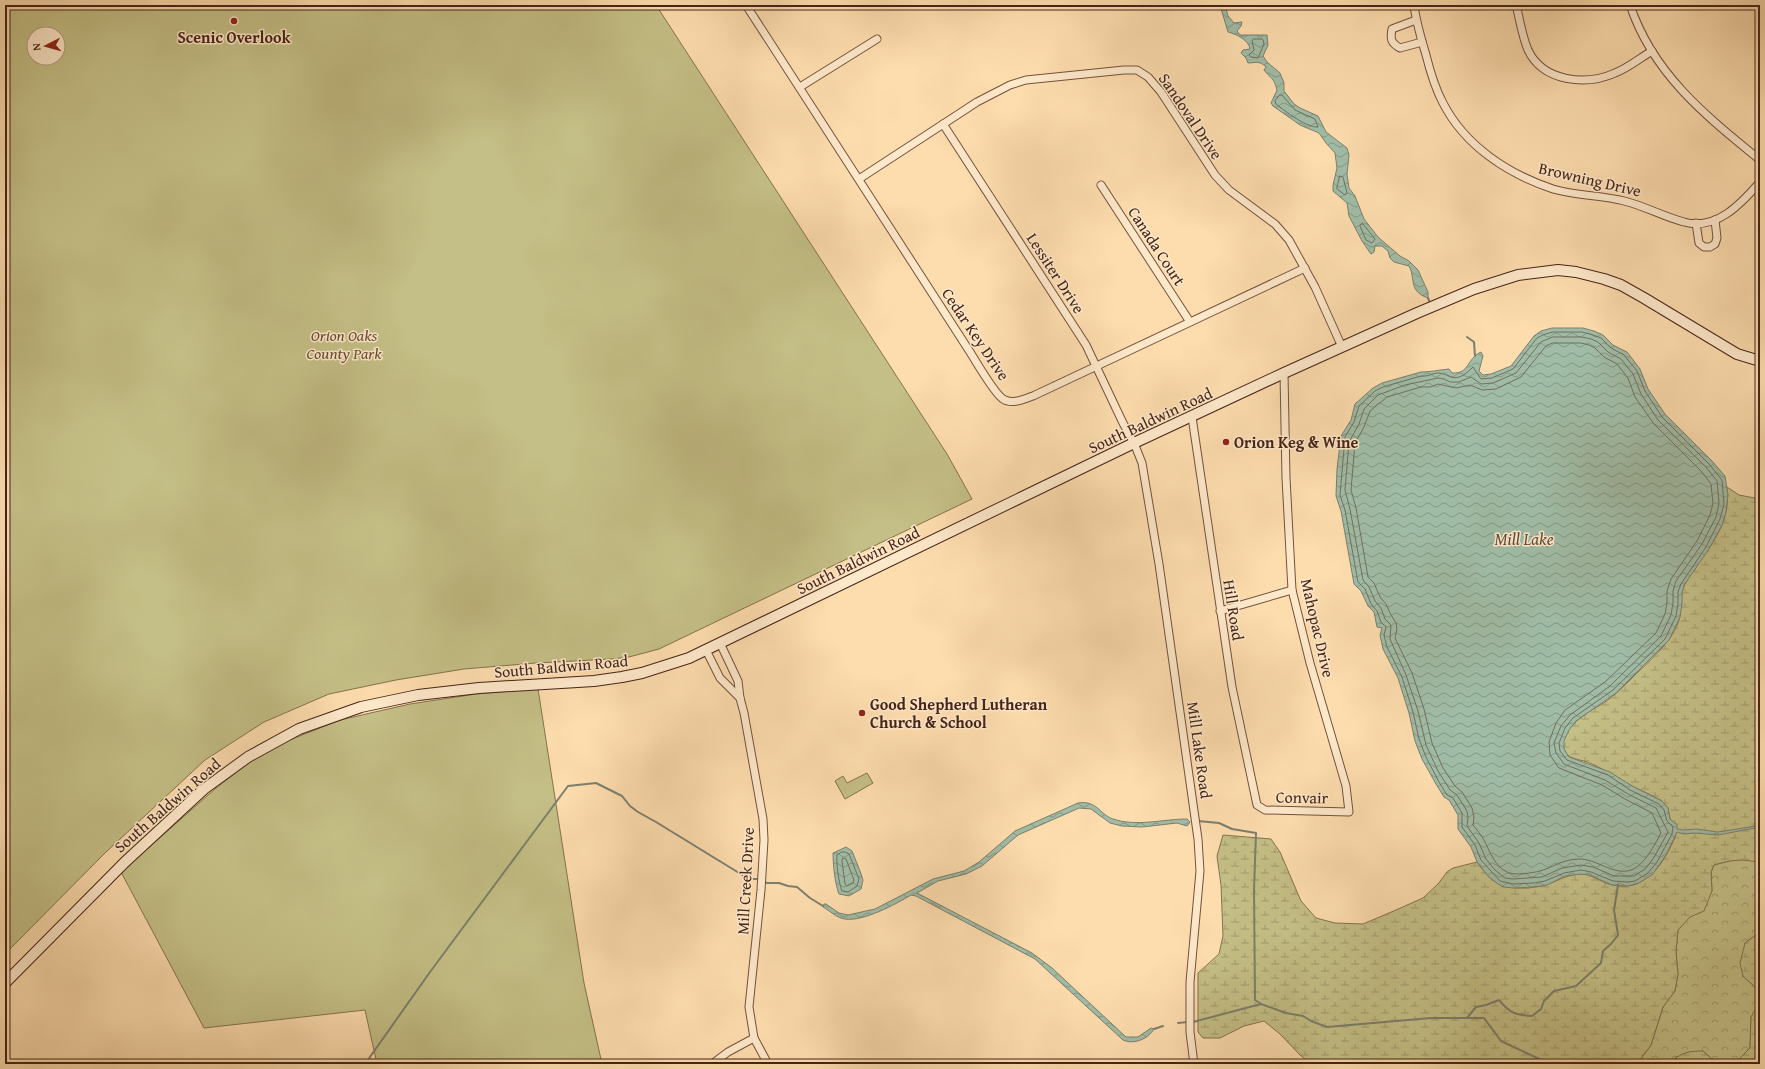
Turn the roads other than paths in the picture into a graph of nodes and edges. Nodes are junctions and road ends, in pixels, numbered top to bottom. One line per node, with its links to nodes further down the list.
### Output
1 (746, 5): 9 (street, Cedar Key Drive)
2 (1414, 5): 5 (street, Browning Drive)
3 (1516, 5): 8 (street)
4 (1630, 5): 8 (street)
5 (1416, 20): 7 (street, Browning Drive); 7 (street)
6 (877, 38): 9 (street)
7 (1422, 42): 16 (street, Browning Drive)
8 (1652, 51): 11 (street)
9 (800, 87): 12 (street, Cedar Key Drive)
10 (943, 124): 12 (street, Sandoval Drive); 17 (street, Sandoval Drive); 21 (street, Lessiter Drive)
11 (1760, 160)
12 (859, 179): 21 (street, Cedar Key Drive)
13 (1760, 182): 15 (street, Browning Drive)
14 (1101, 185): 18 (street, Canada Court)
15 (1715, 220): 16 (street, Browning Drive); 16 (street)
16 (1696, 223)
17 (1305, 268): 18 (street, Cedar Key Drive); 19 (street, Sandoval Drive)
18 (1190, 322): 21 (street, Cedar Key Drive)
19 (1342, 347): 20 (main road, South Baldwin Road); 22 (main road, South Baldwin Road)
20 (1760, 361)
21 (1096, 366): 24 (street, Lessiter Drive)
22 (1284, 374): 23 (main road, South Baldwin Road); 25 (street, Mahopac Drive)
23 (1192, 417): 24 (main road, South Baldwin Road); 26 (street, Hill Road)
24 (1134, 443): 27 (main road, South Baldwin Road); 36 (street, Mill Lake Road)
25 (1292, 590): 26 (street); 31 (street, Mahopac Drive)
26 (1220, 611): 30 (street, Hill Road)
27 (720, 643): 28 (main road, South Baldwin Road); 29 (street, Mill Creek Drive)
28 (706, 650): 29 (street); 32 (main road, South Baldwin Road)
29 (740, 698): 33 (street, Mill Creek Drive)
30 (1256, 806): 31 (street, Convair)
31 (1349, 812)
32 (5, 983)
33 (754, 1038): 34 (street); 35 (street, Mill Creek Drive)
34 (712, 1064)
35 (768, 1064)
36 (1194, 1064)

